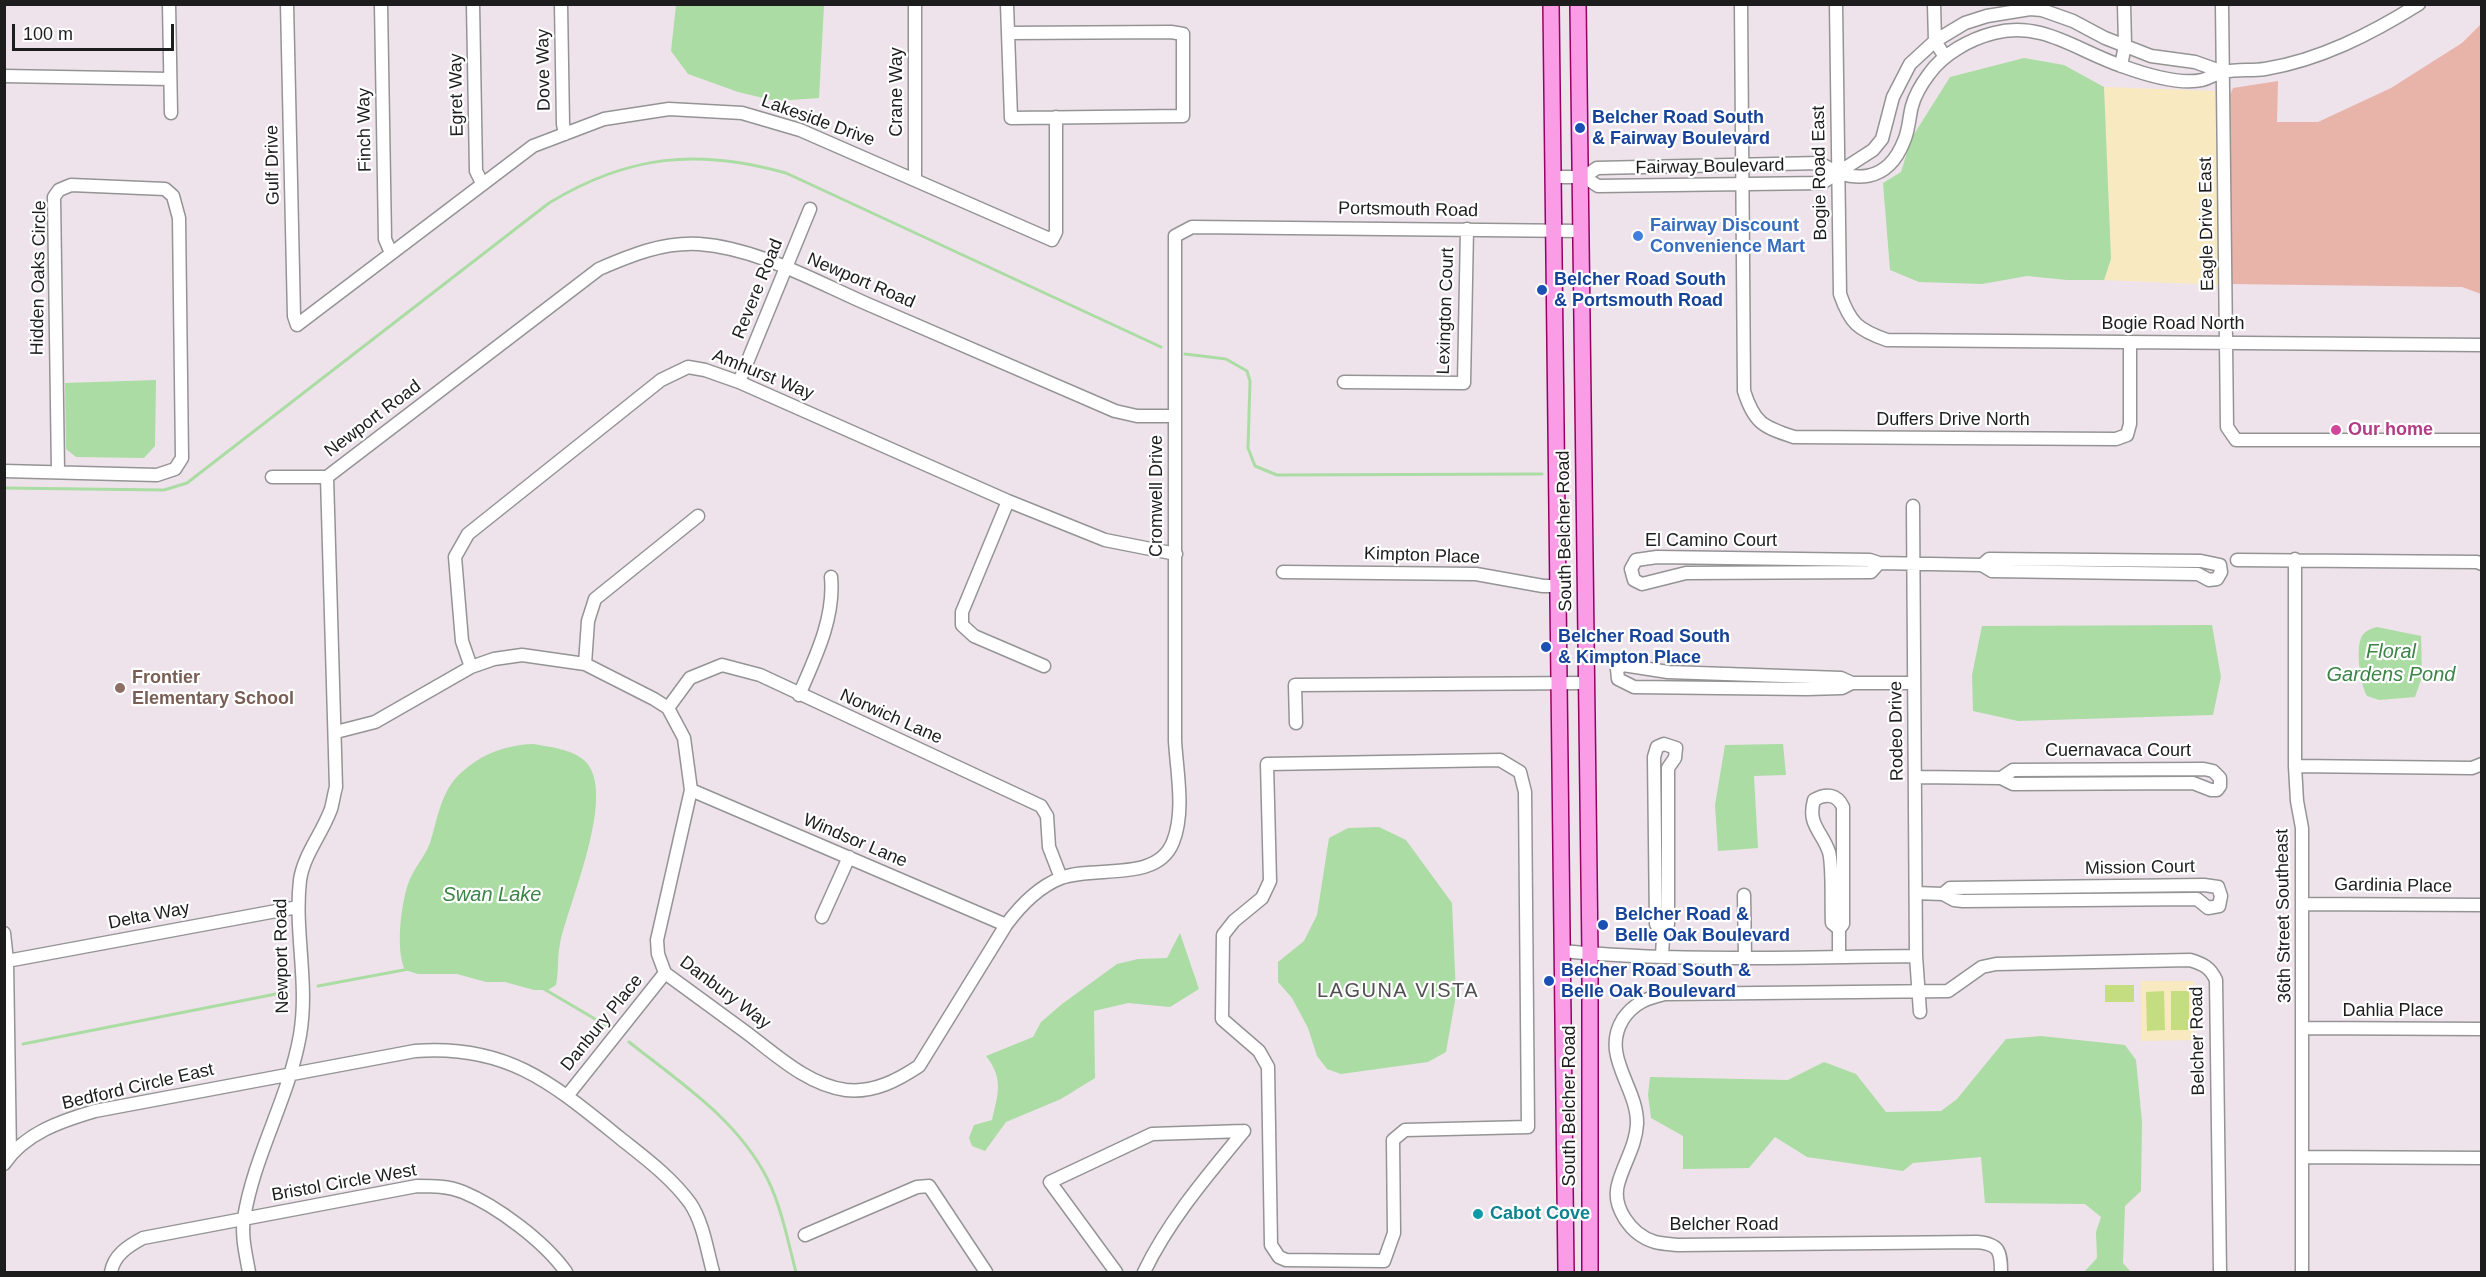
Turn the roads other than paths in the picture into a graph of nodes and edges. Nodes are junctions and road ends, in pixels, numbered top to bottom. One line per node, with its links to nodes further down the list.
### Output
1 (169, 4): 25 (street)
2 (287, 4): 45 (street, Gulf Drive)
3 (381, 4): 43 (street, Finch Way)
4 (473, 4): 35 (street, Egret Way)
5 (561, 4): 28 (street, Dove Way)
6 (915, 4): 34 (street, Crane Way)
7 (1007, 4): 18 (street)
8 (1551, 4): 32 (main road, South Belcher Road)
9 (1578, 4): 33 (main road, South Belcher Road)
10 (1741, 4): 29 (street)
11 (1836, 4): 31 (street, Bogie Road East)
12 (1934, 4): 19 (street)
13 (2124, 4): 20 (street)
14 (2222, 4): 23 (street, Eagle Drive East)
15 (2419, 4): 23 (street, Fairway Boulevard)
16 (2030, 7): 17 (street); 19 (street, Fairway Boulevard); 20 (street, Fairway Boulevard)
17 (2029, 29): 21 (street, Fairway Boulevard); 22 (street, Fairway Boulevard)
18 (1008, 33): 27 (street); 27 (street)
19 (1935, 41): 21 (street); 31 (street, Fairway Boulevard)
20 (2125, 45): 22 (street); 23 (street, Fairway Boulevard)
21 (1945, 57): 31 (street, Fairway Boulevard)
22 (2121, 66): 23 (street, Fairway Boulevard)
23 (2223, 72): 48 (street, Eagle Drive East)
24 (4, 76): 25 (street)
25 (170, 79): 26 (street)
26 (171, 113)
27 (1056, 117): 34 (street, Lakeside Drive)
28 (565, 134): 34 (street, Lakeside Drive); 35 (street, Lakeside Drive)
29 (1742, 164): 30 (street, Fairway Boulevard); 31 (street, Fairway Boulevard); 36 (street)
30 (1643, 166): 33 (street, Fairway Boulevard); 37 (street)
31 (1837, 174): 36 (street, Fairway Boulevard); 46 (street, Bogie Road East)
32 (1553, 177): 33 (street, Fairway Boulevard); 41 (main road, South Belcher Road)
33 (1582, 177): 37 (street, Fairway Boulevard); 42 (main road, South Belcher Road)
34 (915, 179)
35 (482, 183): 43 (street, Lakeside Drive)
36 (1742, 184): 37 (street, Fairway Boulevard); 47 (street, Duffers Drive North)
37 (1643, 186)
38 (810, 209): 44 (street, Revere Road)
39 (1234, 226): 40 (street, Portsmouth Road); 52 (street, Cromwell Drive)
40 (1467, 229): 41 (street, Portsmouth Road); 51 (street, Lexington Court)
41 (1554, 231): 42 (street, Portsmouth Road); 70 (main road, South Belcher Road)
42 (1580, 231): 76 (main road, South Belcher Road)
43 (391, 253): 45 (street, Lakeside Drive)
44 (786, 268): 50 (street, Revere Road); 52 (street, Newport Road); 57 (street, Newport Road)
45 (297, 325)
46 (1865, 333): 47 (street, Bogie Road North)
47 (2130, 342): 48 (street, Bogie Road North)
48 (2227, 342): 49 (street, Bogie Road North); 53 (street, Eagle Drive East)
49 (2481, 345)
50 (740, 382): 58 (street, Amhurst Way); 73 (street, Amhurst Way)
51 (1344, 382)
52 (1175, 416): 61 (street, Cromwell Drive)
53 (2481, 440)
54 (4, 471): 55 (street)
55 (58, 472): 55 (street, Hidden Oaks Circle)
56 (272, 477): 57 (street)
57 (327, 477): 81 (street, Newport Road)
58 (1008, 501): 61 (street, Amhurst Way); 72 (street)
59 (1913, 506): 65 (street, Rodeo Drive)
60 (698, 516): 71 (street)
61 (1176, 554): 87 (street, Cromwell Drive)
62 (2295, 559): 63 (street); 66 (street); 83 (street, 36th Street Southeast)
63 (2237, 560)
64 (1879, 563): 64 (street, El Camino Court); 65 (street, El Camino Court)
65 (1914, 564): 67 (street, El Camino Court); 77 (street, Rodeo Drive)
66 (2481, 564)
67 (1982, 565): 67 (street, El Camino Court)
68 (1283, 572): 70 (street, Kimpton Place)
69 (831, 578): 78 (street)
70 (1559, 586): 75 (main road, South Belcher Road)
71 (585, 664): 73 (street); 79 (street)
72 (1044, 666)
73 (471, 667): 81 (street)
74 (1852, 682): 74 (street); 77 (street)
75 (1560, 683): 76 (street); 80 (street); 102 (main road, South Belcher Road)
76 (1587, 683): 103 (main road, South Belcher Road)
77 (1914, 683): 84 (street, Rodeo Drive)
78 (799, 695): 79 (street, Norwich Lane); 89 (street, Norwich Lane)
79 (668, 708): 86 (street, Danbury Way)
80 (1296, 723)
81 (336, 732): 95 (street, Newport Road)
82 (2481, 764): 83 (street)
83 (2295, 766): 93 (street, 36th Street Southeast)
84 (1916, 777): 85 (street, Cuernavaca Court); 90 (street, Rodeo Drive)
85 (2001, 778): 85 (street, Cuernavaca Court)
86 (691, 790): 88 (street, Windsor Lane); 109 (street, Danbury Way)
87 (1178, 818): 89 (street, Danbury Way)
88 (849, 857): 96 (street); 97 (street, Windsor Lane)
89 (1061, 878): 97 (street, Danbury Way)
90 (1916, 893): 91 (street, Mission Court); 105 (street, Rodeo Drive)
91 (1942, 894): 91 (street, Mission Court)
92 (1744, 895): 106 (street)
93 (2303, 903): 94 (street, Gardinia Place); 112 (street, 36th Street Southeast)
94 (2481, 905)
95 (298, 907): 108 (street, Delta Way); 114 (street, Newport Road)
96 (822, 917)
97 (1006, 926): 109 (street, Danbury Way)
98 (1839, 929): 98 (street); 107 (street)
99 (4, 933): 108 (street)
100 (1663, 937): 100 (street); 104 (street)
101 (1527, 950): 101 (street)
102 (1563, 951): 103 (street); 128 (main road, South Belcher Road)
103 (1590, 954): 104 (street); 129 (main road, South Belcher Road)
104 (1662, 956): 106 (street)
105 (1916, 956): 107 (street); 110 (street)
106 (1745, 957): 107 (street)
107 (1839, 957)
108 (7, 961): 118 (street)
109 (665, 973): 115 (street, Danbury Place)
110 (1918, 991): 111 (street); 130 (street, Belcher Road); 131 (street, Belcher Road)
111 (1920, 1012)
112 (2304, 1028): 113 (street, Dahlia Place); 116 (street, 36th Street Southeast)
113 (2481, 1029)
114 (292, 1073): 115 (street, Bedford Circle East); 118 (street, Bedford Circle East); 119 (street, Newport Road)
115 (567, 1095): 124 (street, Bedford Circle East)
116 (2303, 1157): 117 (street); 132 (street, 36th Street Southeast)
117 (2481, 1158)
118 (7, 1160)
119 (243, 1220): 121 (street, Bristol Circle West); 122 (street, Newport Road); 123 (street, Bristol Circle West)
120 (805, 1235): 125 (street)
121 (111, 1272)
122 (249, 1272)
123 (566, 1272)
124 (714, 1272)
125 (986, 1272)
126 (1116, 1272): 127 (street)
127 (1144, 1272)
128 (1566, 1272)
129 (1590, 1272)
130 (2001, 1272)
131 (2220, 1272)
132 (2302, 1272)

